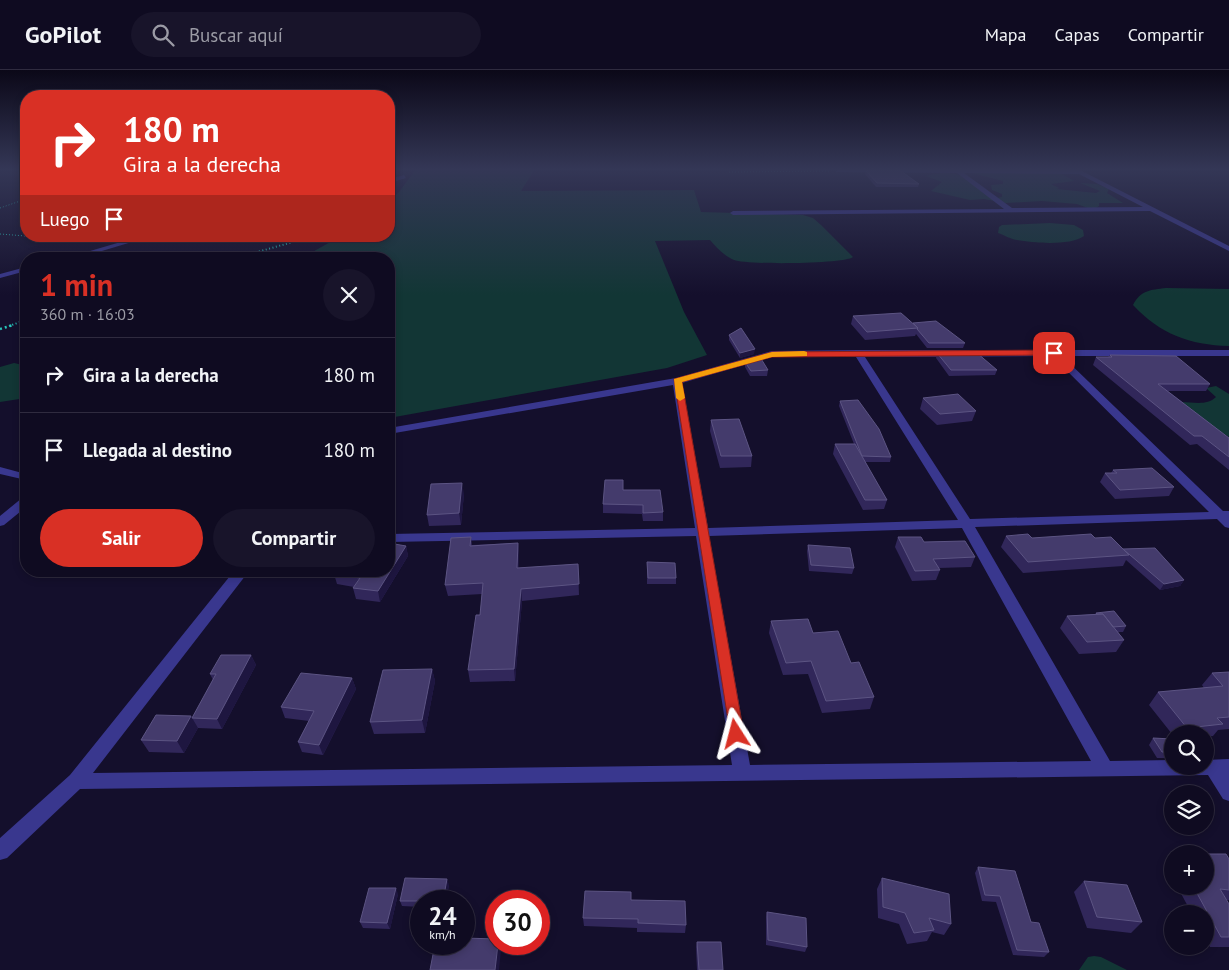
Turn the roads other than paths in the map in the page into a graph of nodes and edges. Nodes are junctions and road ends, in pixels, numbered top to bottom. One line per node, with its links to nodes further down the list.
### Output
1 (918, 211): 3 (street)
2 (1156, 211): 5 (street)
3 (733, 213)
4 (128, 242): 6 (street)
5 (1229, 249)
6 (92, 252)
7 (20, 271): 8 (street)
8 (0, 276)
9 (858, 353): 10 (street); 12 (street); 19 (street)
10 (1054, 353): 11 (street); 17 (street)
11 (1229, 353)
12 (677, 381): 13 (street); 20 (street)
13 (395, 430)
14 (0, 470): 15 (street)
15 (20, 475)
16 (20, 506): 18 (street)
17 (1226, 518): 19 (street)
18 (0, 522)
19 (966, 523): 20 (street); 23 (street)
20 (702, 532): 21 (street); 25 (street)
21 (395, 538)
22 (237, 577): 26 (street)
23 (1104, 767): 24 (street); 25 (street)
24 (1221, 767): 27 (street)
25 (742, 771): 26 (street)
26 (76, 781): 28 (street)
27 (1229, 793)
28 (0, 851)

